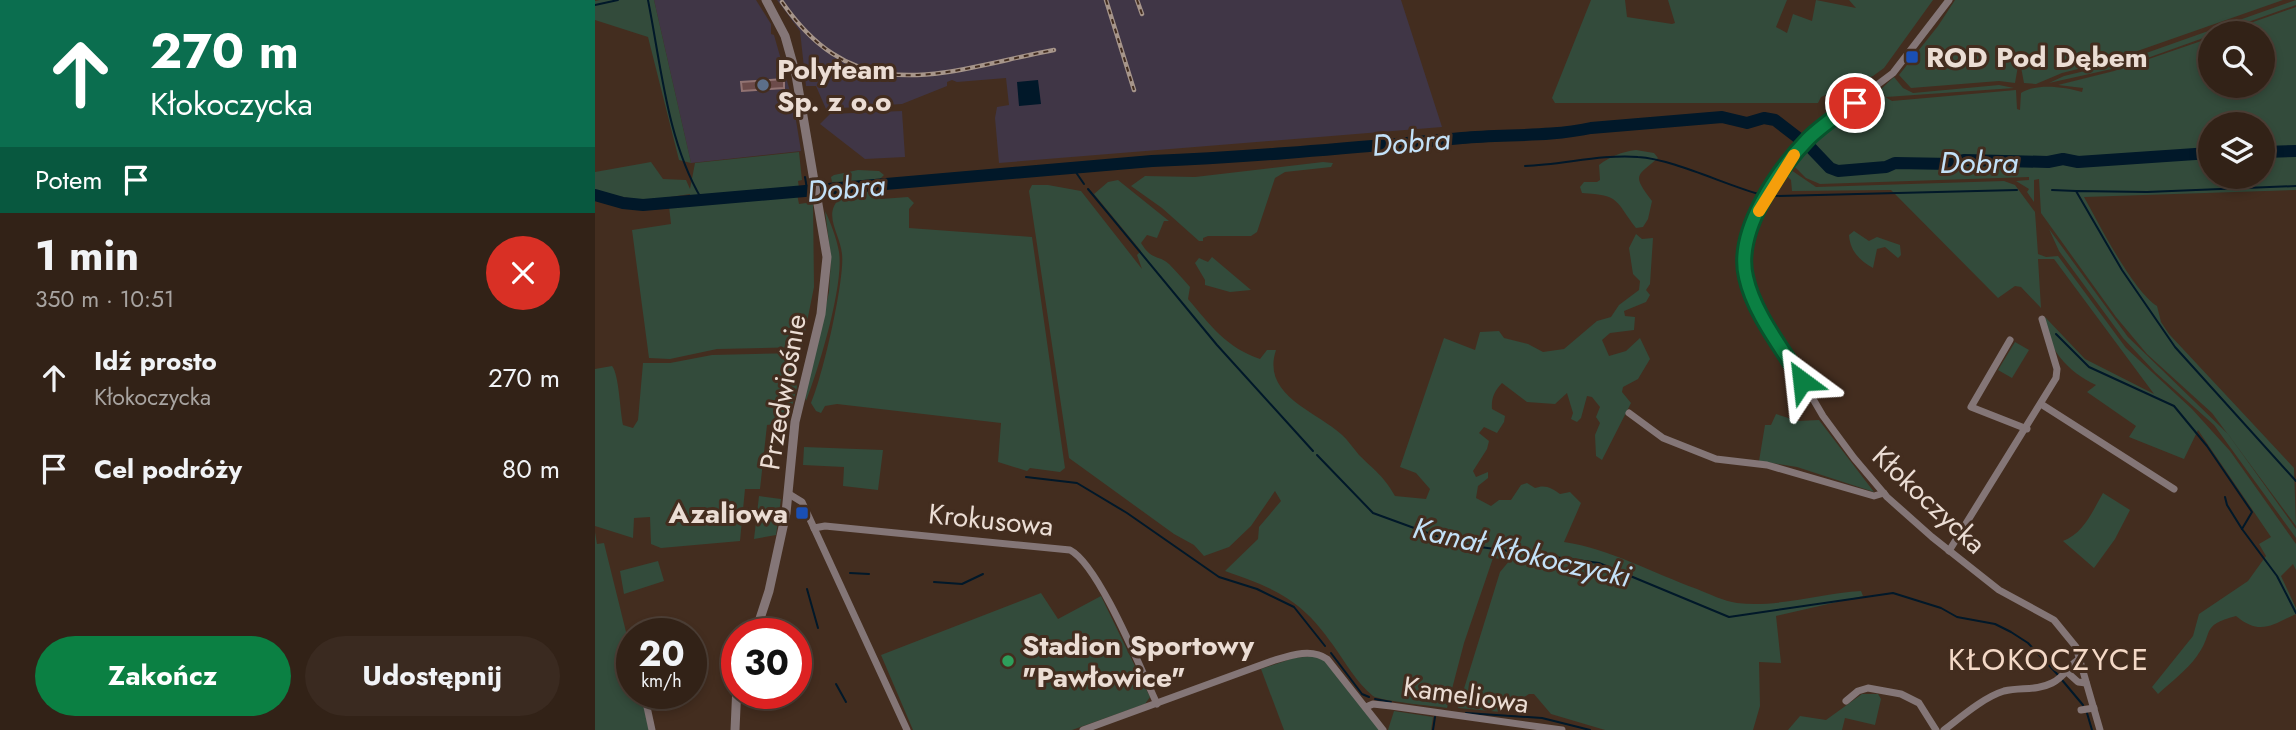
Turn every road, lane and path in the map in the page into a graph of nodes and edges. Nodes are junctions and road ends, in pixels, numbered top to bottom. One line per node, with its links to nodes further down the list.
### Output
1 (766, 0): 10 (street, Przedwiośnie)
2 (1949, 0): 9 (street, Kłokoczycka)
3 (2042, 319): 5 (street)
4 (2010, 340): 7 (street)
5 (2041, 404): 7 (street); 8 (street)
6 (1629, 413): 9 (street)
7 (2027, 429): 12 (street)
8 (2174, 489)
9 (1884, 493): 12 (street, Kłokoczycka)
10 (789, 494): 11 (street, Przedwiośnie); 13 (street)
11 (814, 528): 18 (street, Krokusowa); 27 (street, Przedwiośnie)
12 (1949, 551): 14 (street, Kłokoczycka)
13 (760, 618)
14 (2080, 659): 15 (street); 16 (street, Kłokoczycka)
15 (2063, 676): 16 (street); 33 (street)
16 (2086, 683): 20 (street, Kłokoczycka)
17 (1846, 701): 32 (street)
18 (1157, 704): 19 (street); 24 (street)
19 (1366, 708): 30 (street); 31 (street, Kameliowa)
20 (2094, 708): 23 (street); 34 (street, Kłokoczycka)
21 (647, 709): 25 (street)
22 (735, 709): 26 (street)
23 (2081, 710)
24 (1112, 719): 28 (street); 29 (street)
25 (652, 730)
26 (734, 730)
27 (907, 730)
28 (1083, 730)
29 (1113, 730)
30 (1383, 730)
31 (1562, 730)
32 (1936, 730)
33 (1944, 730)
34 (2100, 730)

